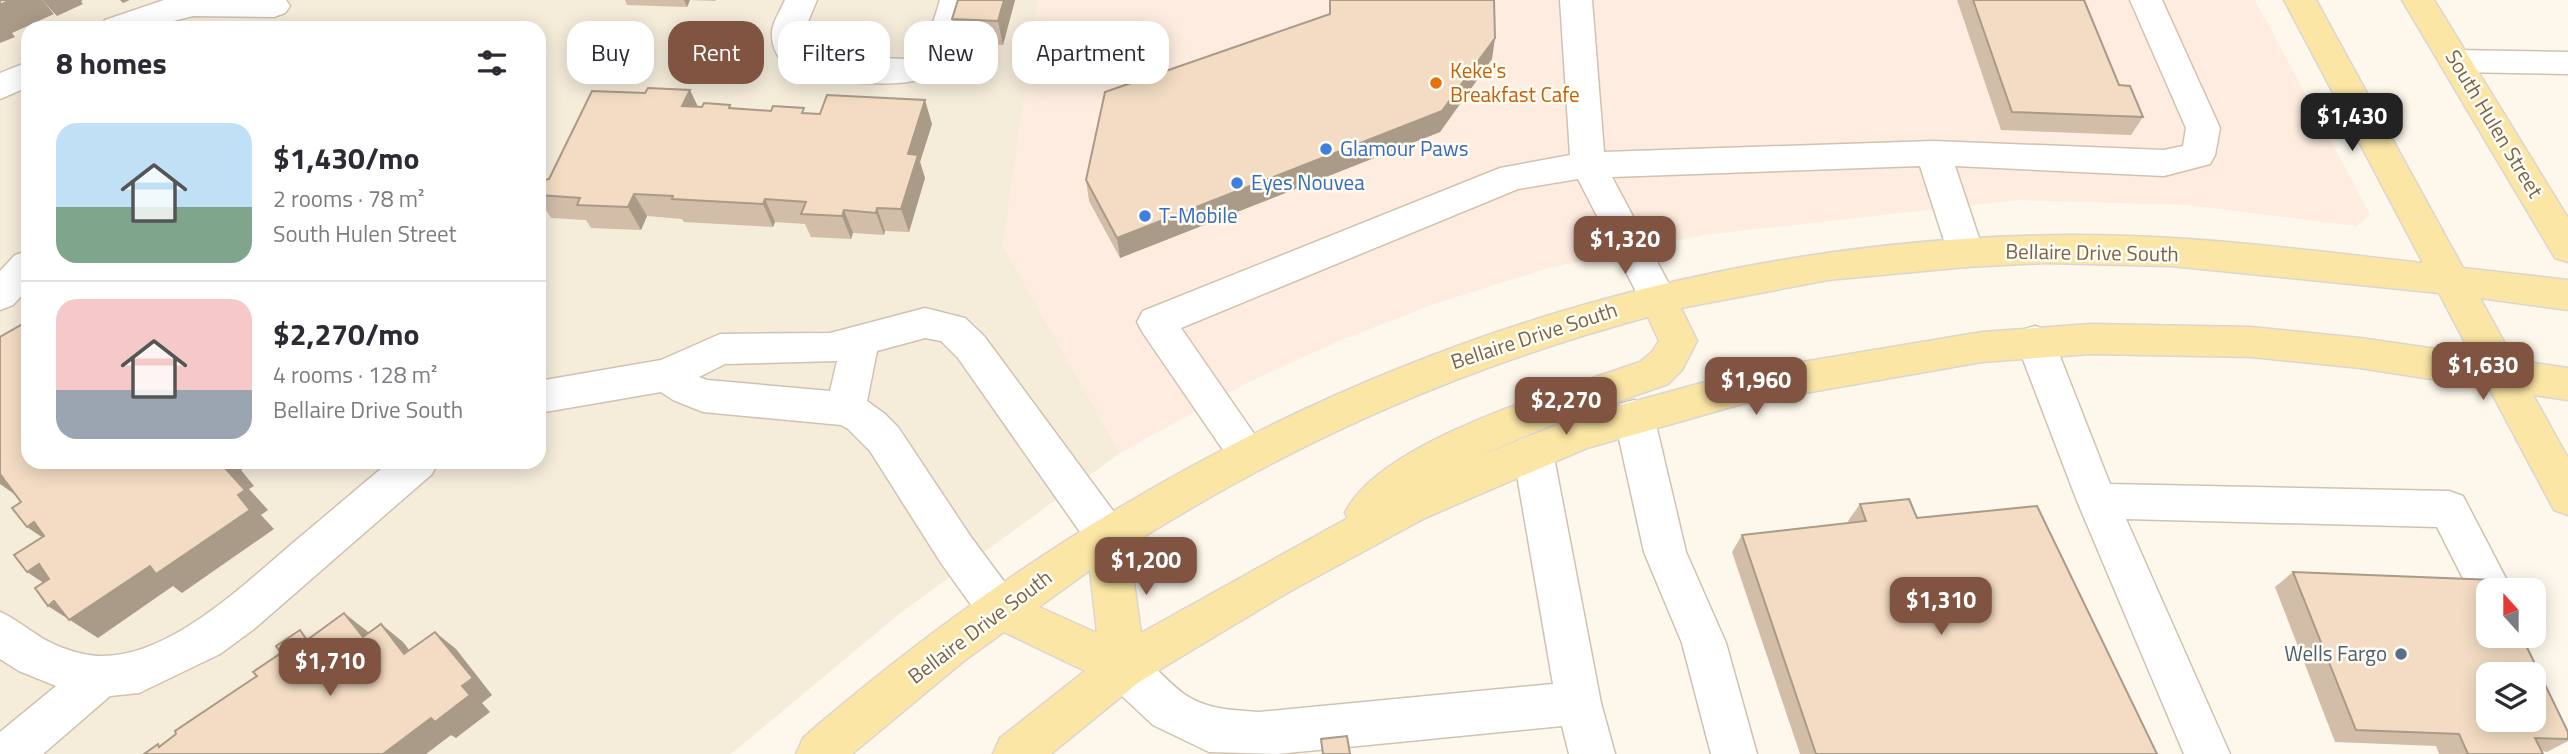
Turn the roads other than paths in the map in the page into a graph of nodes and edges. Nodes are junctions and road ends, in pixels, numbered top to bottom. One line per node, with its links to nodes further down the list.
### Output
1 (801, 0): 2 (lane)
2 (956, 0)
3 (1576, 0): 14 (lane)
4 (2146, 0): 13 (lane)
5 (2300, 0): 17 (main road)
6 (2418, 0): 9 (main road, South Hulen Street)
7 (269, 11): 8 (lane)
8 (130, 21)
9 (2456, 61): 10 (lane); 15 (main road, South Hulen Street)
10 (2568, 63)
11 (21, 76): 12 (lane)
12 (0, 87)
13 (1933, 153): 14 (lane); 16 (lane)
14 (1587, 165): 19 (lane); 29 (lane)
15 (2568, 248)
16 (1966, 253): 17 (main road, Bellaire Drive South); 19 (main road, Bellaire Drive South)
17 (2452, 279): 18 (main road, Bellaire Drive South); 22 (main road)
18 (2568, 295)
19 (1658, 299): 29 (main road, Bellaire Drive South); 34 (main road)
20 (2035, 341): 22 (main road); 27 (main road); 32 (lane)
21 (860, 342): 23 (lane); 26 (lane); 33 (lane)
22 (2502, 374): 24 (main road); 31 (main road)
23 (667, 375): 25 (lane); 26 (lane)
24 (2568, 384)
25 (546, 396)
26 (846, 409): 36 (lane)
27 (1634, 416): 28 (main road); 45 (lane)
28 (1533, 452): 34 (main road); 40 (lane)
29 (1248, 454): 33 (main road, Bellaire Drive South)
30 (410, 469): 39 (lane)
31 (2568, 497)
32 (2097, 501): 35 (lane); 46 (lane)
33 (1107, 536): 36 (main road, Bellaire Drive South); 38 (main road)
34 (1340, 544): 38 (main road)
35 (2485, 578)
36 (999, 608): 38 (main road); 42 (main road, Bellaire Drive South)
37 (0, 632): 39 (lane)
38 (1123, 667): 40 (lane); 43 (main road)
39 (100, 677): 41 (lane)
40 (1579, 703): 44 (lane)
41 (8, 754)
42 (819, 754)
43 (1016, 754)
44 (1592, 754)
45 (1734, 754)
46 (2207, 754)

